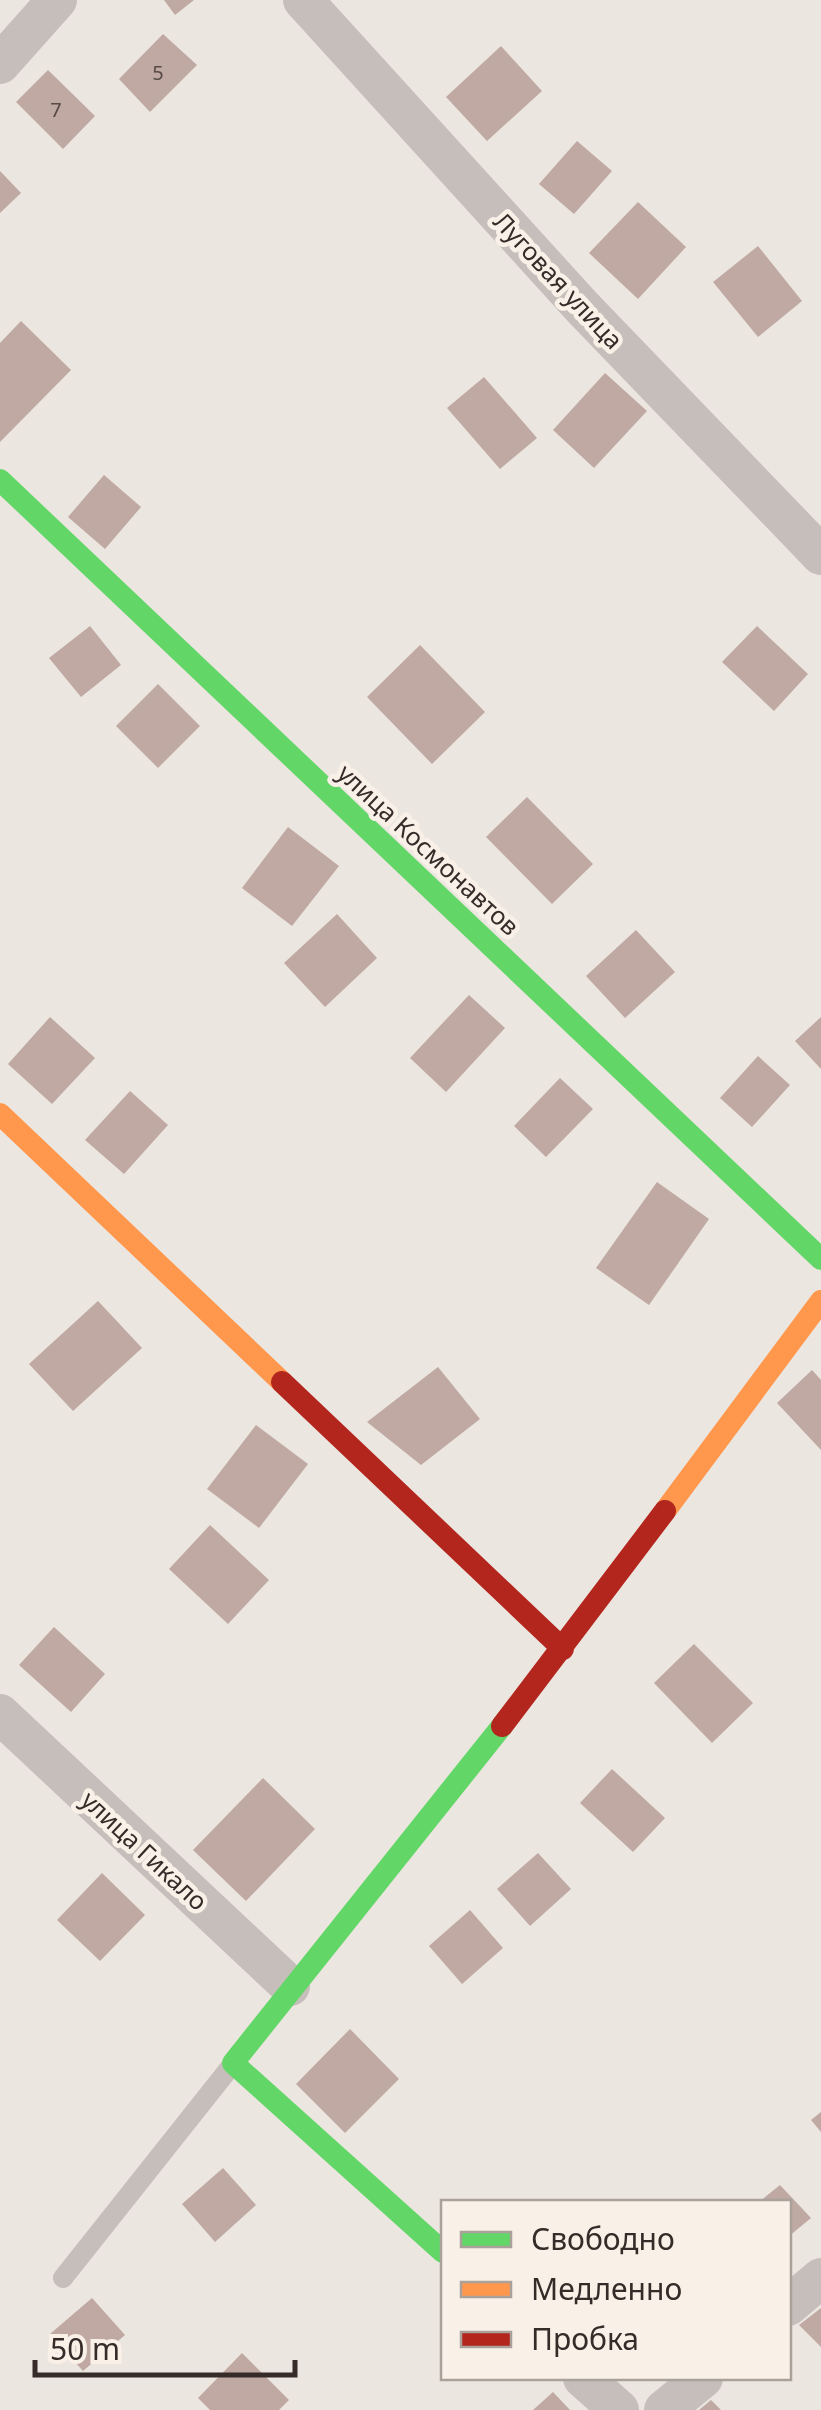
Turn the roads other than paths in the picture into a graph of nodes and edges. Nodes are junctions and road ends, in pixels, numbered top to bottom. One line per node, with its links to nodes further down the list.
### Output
1 (57, 0): 3 (street)
2 (304, 0): 5 (street, Луговая улица)
3 (0, 64)
4 (0, 480): 7 (street, улица Космонавтов)
5 (821, 555)
6 (0, 1114): 9 (street)
7 (821, 1259)
8 (821, 1302): 9 (street)
9 (563, 1649): 11 (street)
10 (0, 1714): 11 (street, улица Гикало)
11 (290, 1986): 12 (street)
12 (233, 2063): 13 (street); 14 (lane)
13 (441, 2249)
14 (63, 2278)
15 (821, 2278): 16 (street)
16 (791, 2303)
17 (585, 2380): 19 (street)
18 (701, 2380): 20 (street)
19 (619, 2410)
20 (664, 2410)

